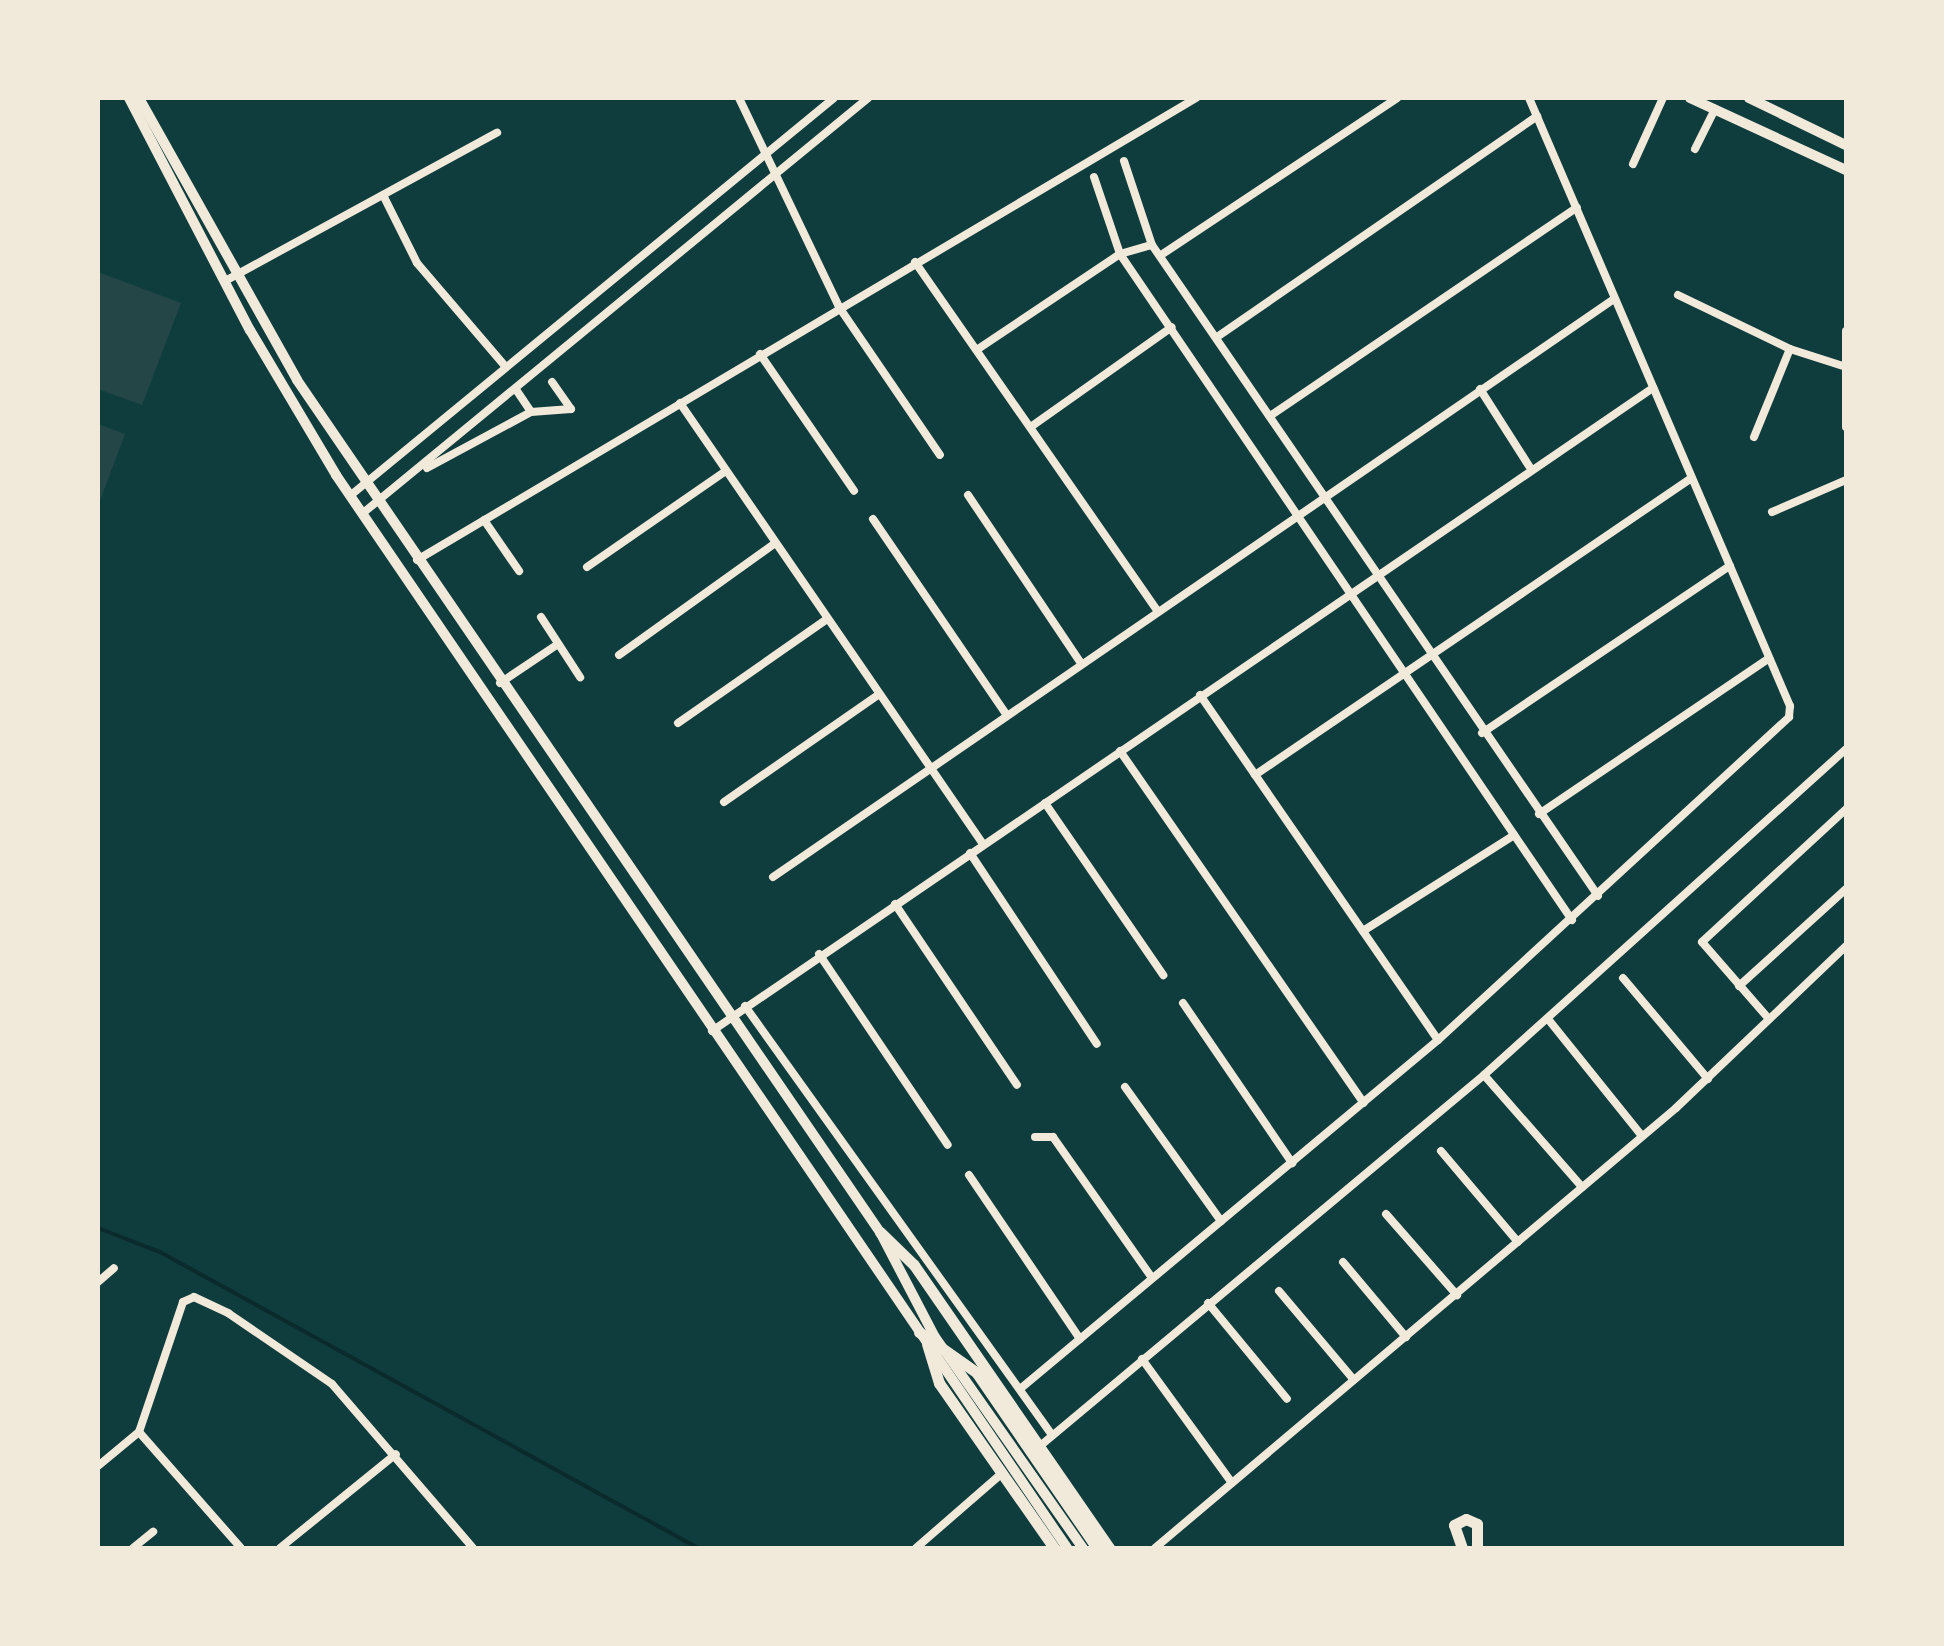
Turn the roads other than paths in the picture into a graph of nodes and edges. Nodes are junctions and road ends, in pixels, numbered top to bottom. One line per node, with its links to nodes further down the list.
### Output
1 (130, 98): 29 (main road)
2 (138, 98): 29 (main road)
3 (740, 98): 17 (street)
4 (834, 98): 17 (street)
5 (868, 98): 21 (street)
6 (1196, 98): 28 (street)
7 (1397, 98): 27 (street)
8 (1529, 98): 13 (street)
9 (1664, 98): 19 (street)
10 (1693, 98): 12 (main road)
11 (1749, 98): 15 (main road)
12 (1715, 109): 16 (street); 20 (main road)
13 (1537, 116): 24 (street); 35 (street)
14 (497, 133): 23 (street)
15 (1846, 145)
16 (1695, 149)
17 (766, 153): 21 (street); 39 (street)
18 (1124, 161): 25 (street)
19 (1634, 164)
20 (1846, 170)
21 (776, 173): 32 (street); 44 (street)
22 (1094, 177): 26 (street)
23 (383, 195): 29 (street); 39 (street)
24 (1577, 208): 31 (street); 47 (street)
25 (1152, 245): 26 (street); 27 (street)
26 (1120, 254): 33 (street); 37 (street)
27 (1162, 255): 35 (street)
28 (916, 262): 32 (street); 37 (street)
29 (230, 279): 57 (main road); 59 (main road)
30 (1678, 294): 36 (street)
31 (1614, 299): 42 (street); 43 (street)
32 (838, 307): 38 (street); 51 (street)
33 (1172, 327): 48 (street); 65 (street)
34 (1846, 331): 40 (street)
35 (1218, 337): 47 (street)
36 (1790, 348): 40 (street); 50 (street)
37 (978, 350): 48 (street)
38 (760, 354): 45 (street); 58 (street)
39 (505, 366): 57 (street)
40 (1844, 366): 49 (street)
41 (552, 382): 46 (street)
42 (1653, 388): 52 (street); 55 (street)
43 (1480, 389): 52 (street); 61 (street)
44 (517, 391): 46 (street); 53 (street)
45 (680, 403): 54 (street); 67 (street)
46 (531, 412): 53 (street)
47 (1270, 416): 61 (street)
48 (1032, 426): 75 (street)
49 (1846, 427)
50 (1754, 437)
51 (940, 456)
52 (1531, 469): 73 (street)
53 (421, 470): 62 (street)
54 (724, 472): 68 (street); 70 (street)
55 (1690, 479): 71 (street); 80 (street)
56 (1846, 480): 63 (street)
57 (364, 482): 59 (street); 62 (main road)
58 (854, 491)
59 (351, 495): 64 (main road)
60 (968, 495): 82 (street)
61 (1323, 496): 65 (street); 73 (street)
62 (378, 503): 64 (street); 69 (main road)
63 (1772, 512)
64 (363, 513): 118 (main road)
65 (1294, 514): 74 (street); 75 (street)
66 (873, 519): 88 (street)
67 (484, 520): 69 (street); 72 (street)
68 (774, 544): 77 (street); 79 (street)
69 (417, 560): 85 (main road)
70 (586, 566)
71 (1730, 566): 81 (street); 90 (street)
72 (519, 571)
73 (1375, 574): 74 (street); 80 (street)
74 (1348, 593): 83 (street); 86 (street)
75 (1157, 610): 82 (street)
76 (540, 617): 78 (street)
77 (827, 619): 87 (street); 89 (street)
78 (558, 644): 84 (street); 85 (street)
79 (619, 655)
80 (1431, 655): 83 (street); 90 (street)
81 (1769, 658): 98 (street); 104 (street)
82 (1080, 662): 88 (street)
83 (1404, 674): 94 (street); 99 (street)
84 (580, 676)
85 (500, 683): 115 (main road)
86 (1200, 694): 92 (street); 94 (street)
87 (878, 695): 93 (street); 95 (street)
88 (1006, 714): 93 (street)
89 (678, 723)
90 (1482, 733): 98 (street)
91 (1846, 749): 116 (street)
92 (1120, 751): 96 (street); 125 (street)
93 (926, 766): 100 (street); 102 (street)
94 (1254, 775): 107 (street)
95 (724, 802)
96 (1046, 803): 100 (street); 110 (street)
97 (1846, 809): 112 (street)
98 (1539, 814): 104 (street)
99 (1514, 835): 106 (street); 107 (street)
100 (982, 844): 101 (street)
101 (970, 853): 105 (street); 120 (street)
102 (773, 877)
103 (1846, 889): 112 (street)
104 (1598, 896): 106 (street)
105 (894, 904): 109 (street); 123 (street)
106 (1572, 920): 119 (street)
107 (1363, 931): 119 (street)
108 (1846, 946): 117 (street)
109 (819, 954): 114 (street); 128 (street)
110 (1163, 975)
111 (1623, 978): 122 (street)
112 (1739, 986): 117 (street)
113 (1183, 1003): 130 (street)
114 (745, 1006): 115 (street); 151 (street)
115 (728, 1018): 118 (street); 135 (main road)
116 (1548, 1019): 121 (street); 126 (street)
117 (1769, 1020): 122 (street)
118 (712, 1031): 144 (main road)
119 (1438, 1040): 125 (street)
120 (1097, 1044)
121 (1484, 1075): 132 (street); 143 (street)
122 (1708, 1078): 126 (street)
123 (1017, 1085)
124 (1125, 1087): 134 (street)
125 (1364, 1103): 130 (street)
126 (1642, 1136): 132 (street)
127 (1035, 1137): 139 (street)
128 (948, 1146)
129 (1441, 1151): 136 (street)
130 (1292, 1164): 134 (street)
131 (969, 1175): 146 (street)
132 (1582, 1186): 136 (street)
133 (1386, 1214): 142 (street)
134 (1221, 1221): 139 (street)
135 (880, 1232): 148 (main road); 155 (main road)
136 (1518, 1242): 142 (street)
137 (1343, 1262): 145 (street)
138 (114, 1268): 140 (street)
139 (1152, 1278): 146 (street)
140 (98, 1282)
141 (1279, 1290): 150 (street)
142 (1457, 1295): 145 (street)
143 (1208, 1303): 149 (street); 152 (street)
144 (919, 1332): 147 (main road); 148 (main road)
145 (1406, 1336): 150 (street)
146 (1080, 1339): 151 (street)
147 (927, 1344): 158 (main road); 168 (main road)
148 (943, 1347): 160 (main road)
149 (1142, 1358): 154 (street); 159 (street)
150 (1354, 1380): 159 (street)
151 (1020, 1389): 154 (street)
152 (1287, 1398)
153 (140, 1432): 156 (street); 157 (street); 163 (street)
154 (1052, 1436): 155 (street)
155 (1040, 1446): 160 (main road)
156 (396, 1454): 164 (street); 165 (street)
157 (98, 1466)
158 (1001, 1474): 166 (street); 167 (main road)
159 (1232, 1483): 172 (street)
160 (1057, 1490): 169 (main road); 170 (main road); 171 (main road)
161 (153, 1532): 162 (street)
162 (134, 1548)
163 (240, 1548)
164 (280, 1548)
165 (473, 1548)
166 (916, 1548)
167 (1054, 1548)
168 (1067, 1548)
169 (1083, 1548)
170 (1097, 1548)
171 (1109, 1548)
172 (1155, 1548)
173 (1462, 1548): 174 (main road)
174 (1477, 1548)

